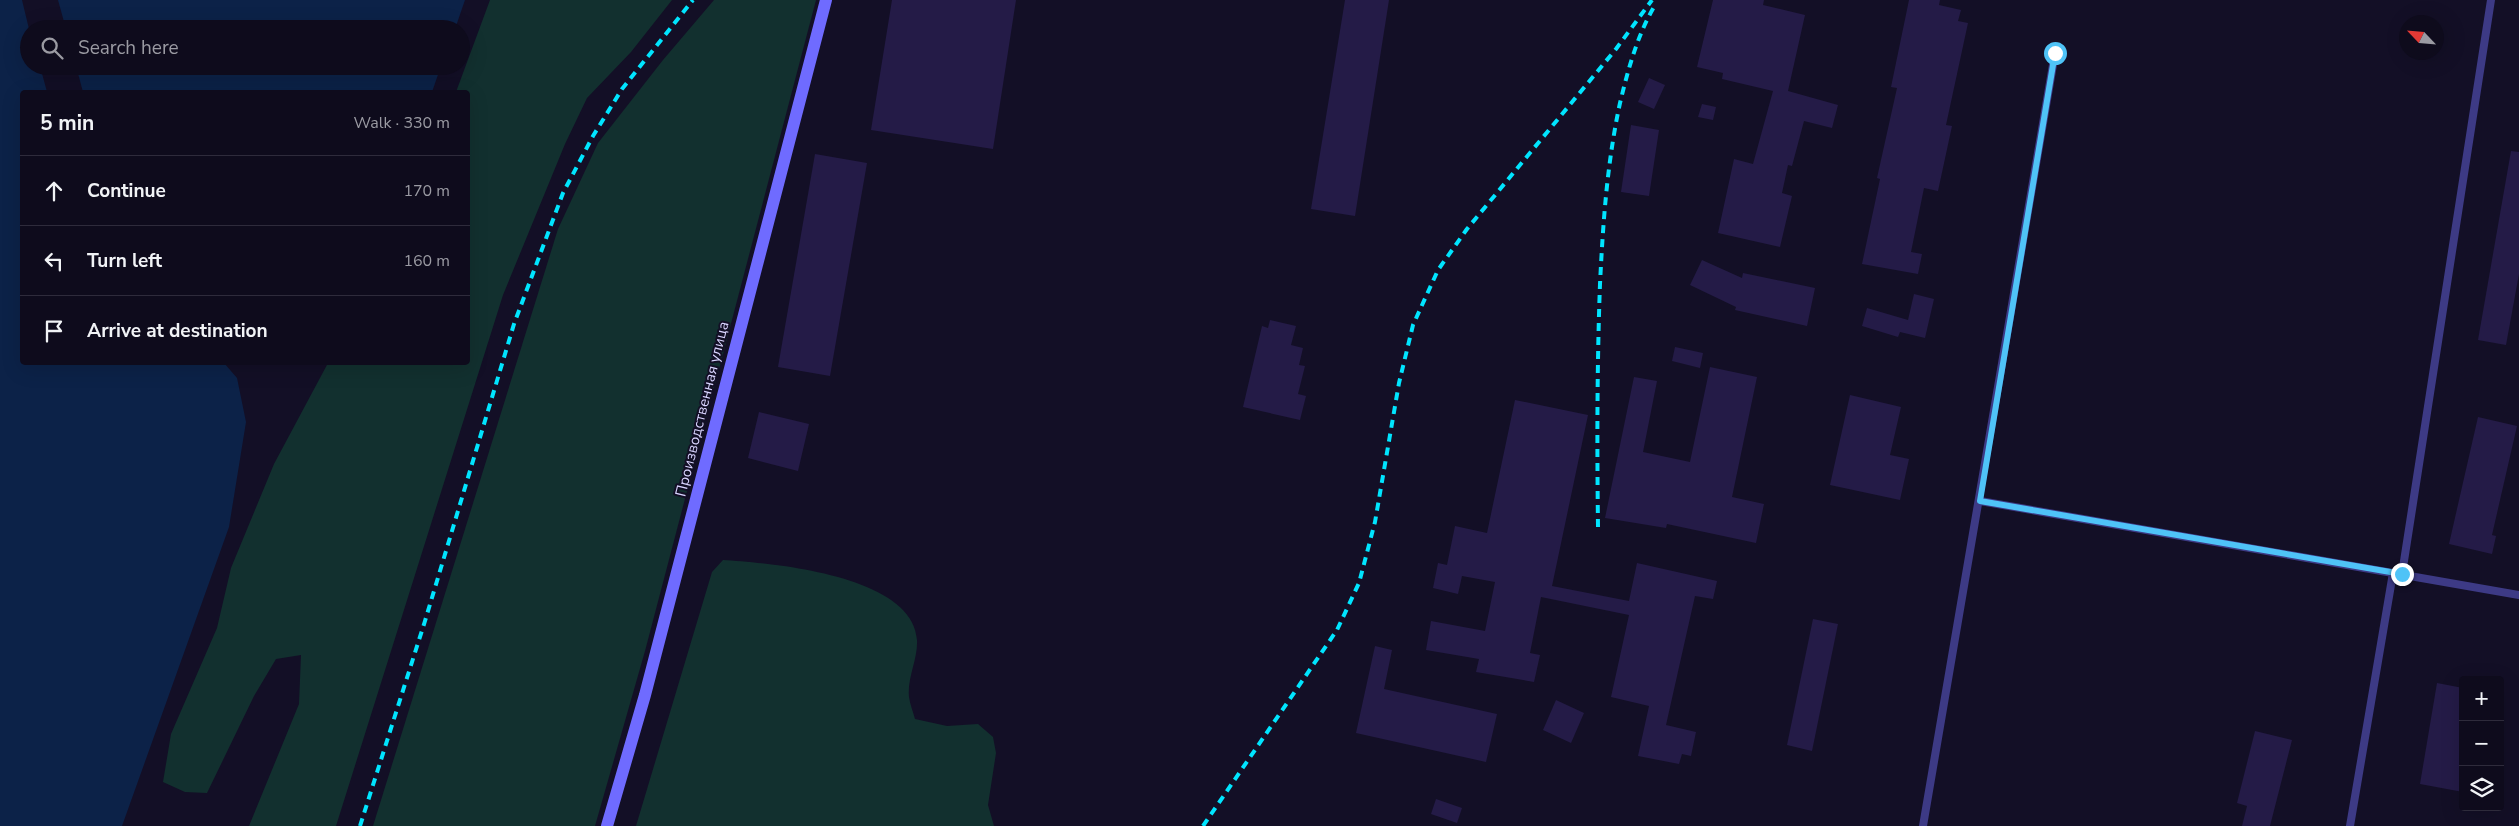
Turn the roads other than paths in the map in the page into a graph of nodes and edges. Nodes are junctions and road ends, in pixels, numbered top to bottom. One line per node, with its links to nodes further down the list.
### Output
1 (826, 0): 8 (street, Производственная улица)
2 (2491, 0): 6 (lane)
3 (2055, 53): 4 (lane)
4 (1980, 501): 5 (lane); 9 (lane)
5 (2393, 573): 6 (lane); 10 (lane)
6 (2402, 574): 7 (lane)
7 (2519, 595)
8 (607, 826)
9 (1923, 826)
10 (2350, 826)

